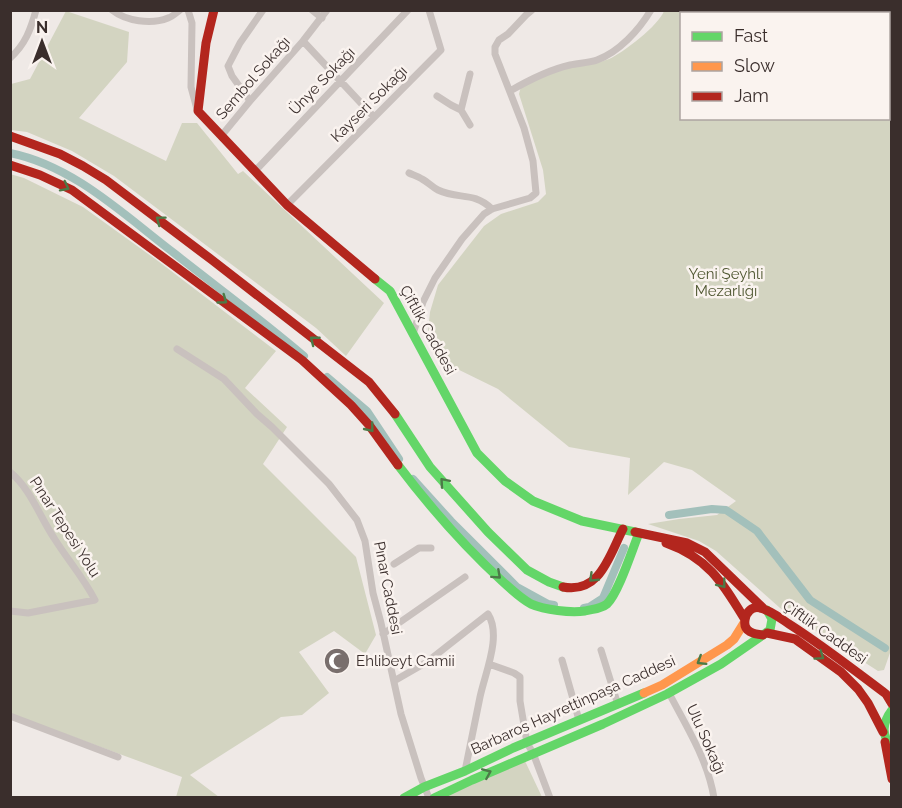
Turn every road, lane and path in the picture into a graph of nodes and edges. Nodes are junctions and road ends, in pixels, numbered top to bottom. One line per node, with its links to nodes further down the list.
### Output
1 (36, 10): 15 (street)
2 (112, 10): 3 (street)
3 (180, 10)
4 (188, 10): 22 (street)
5 (214, 10): 22 (street)
6 (263, 10): 20 (street)
7 (312, 10): 13 (street)
8 (327, 10): 13 (street, Sembol Sokağı)
9 (408, 10): 17 (street, Ünye Sokağı)
10 (429, 10): 23 (street, Kayseri Sokağı)
11 (532, 10): 18 (street)
12 (651, 10): 18 (street)
13 (322, 18): 14 (street, Sembol Sokağı)
14 (303, 41): 17 (street); 20 (street, Sembol Sokağı)
15 (10, 58)
16 (470, 74): 21 (street)
17 (340, 81): 23 (street); 28 (street, Ünye Sokağı)
18 (510, 90): 31 (street)
19 (437, 96): 21 (street)
20 (250, 101): 25 (street, Sembol Sokağı)
21 (461, 110): 24 (street)
22 (198, 111): 25 (street, Çiftlik Caddesi)
23 (374, 117): 30 (street, Kayseri Sokağı)
24 (470, 125)
25 (222, 135): 28 (street, Çiftlik Caddesi)
26 (10, 136): 35 (street, one-way to 26)
27 (10, 165): 36 (street, one-way to 36)
28 (255, 171): 30 (street, Çiftlik Caddesi)
29 (409, 174): 31 (street)
30 (287, 205): 32 (street, Çiftlik Caddesi)
31 (492, 209): 32 (street)
32 (413, 334): 35 (street, Çiftlik Caddesi)
33 (177, 349): 43 (street, Pınar Caddesi)
34 (10, 472): 41 (street, Pınar Tepesi Yolu)
35 (623, 529): 36 (street, Çiftlik Caddesi)
36 (639, 533): 40 (street, Çiftlik Caddesi); 42 (street, Çiftlik Caddesi, one-way to 42)
37 (431, 548): 38 (street)
38 (394, 564)
39 (465, 577): 43 (street)
40 (765, 609): 42 (street); 44 (street); 50 (street, Çiftlik Caddesi)
41 (10, 611)
42 (744, 620): 44 (street); 51 (street, Barbaros Hayrettinpaşa Caddesi, one-way to 51)
43 (383, 634): 48 (street, Pınar Caddesi)
44 (766, 634): 49 (street, Barbaros Hayrettinpaşa Caddesi); 55 (street, Çiftlik Caddesi, one-way to 55)
45 (601, 650): 51 (street)
46 (562, 660): 54 (street)
47 (489, 664): 48 (street); 56 (street); 60 (street)
48 (394, 681): 62 (street, Pınar Caddesi)
49 (669, 693): 58 (street, Barbaros Hayrettinpaşa Caddesi); 67 (street, Ulu Sokağı)
50 (891, 704)
51 (618, 705): 54 (street, Barbaros Hayrettinpaşa Caddesi)
52 (891, 710): 55 (street)
53 (10, 716): 59 (street)
54 (579, 720): 56 (street, Barbaros Hayrettinpaşa Caddesi)
55 (884, 736): 57 (street); 61 (street)
56 (527, 743): 58 (street); 60 (street, Barbaros Hayrettinpaşa Caddesi)
57 (891, 748)
58 (533, 753): 65 (street, Barbaros Hayrettinpaşa Caddesi, one-way to 58); 66 (street)
59 (118, 757)
60 (465, 771): 62 (street, Barbaros Hayrettinpaşa Caddesi)
61 (891, 779)
62 (424, 787): 63 (street, Barbaros Hayrettinpaşa Caddesi); 64 (street, Pınar Caddesi)
63 (404, 798)
64 (429, 798)
65 (434, 798)
66 (550, 798)
67 (714, 798)

